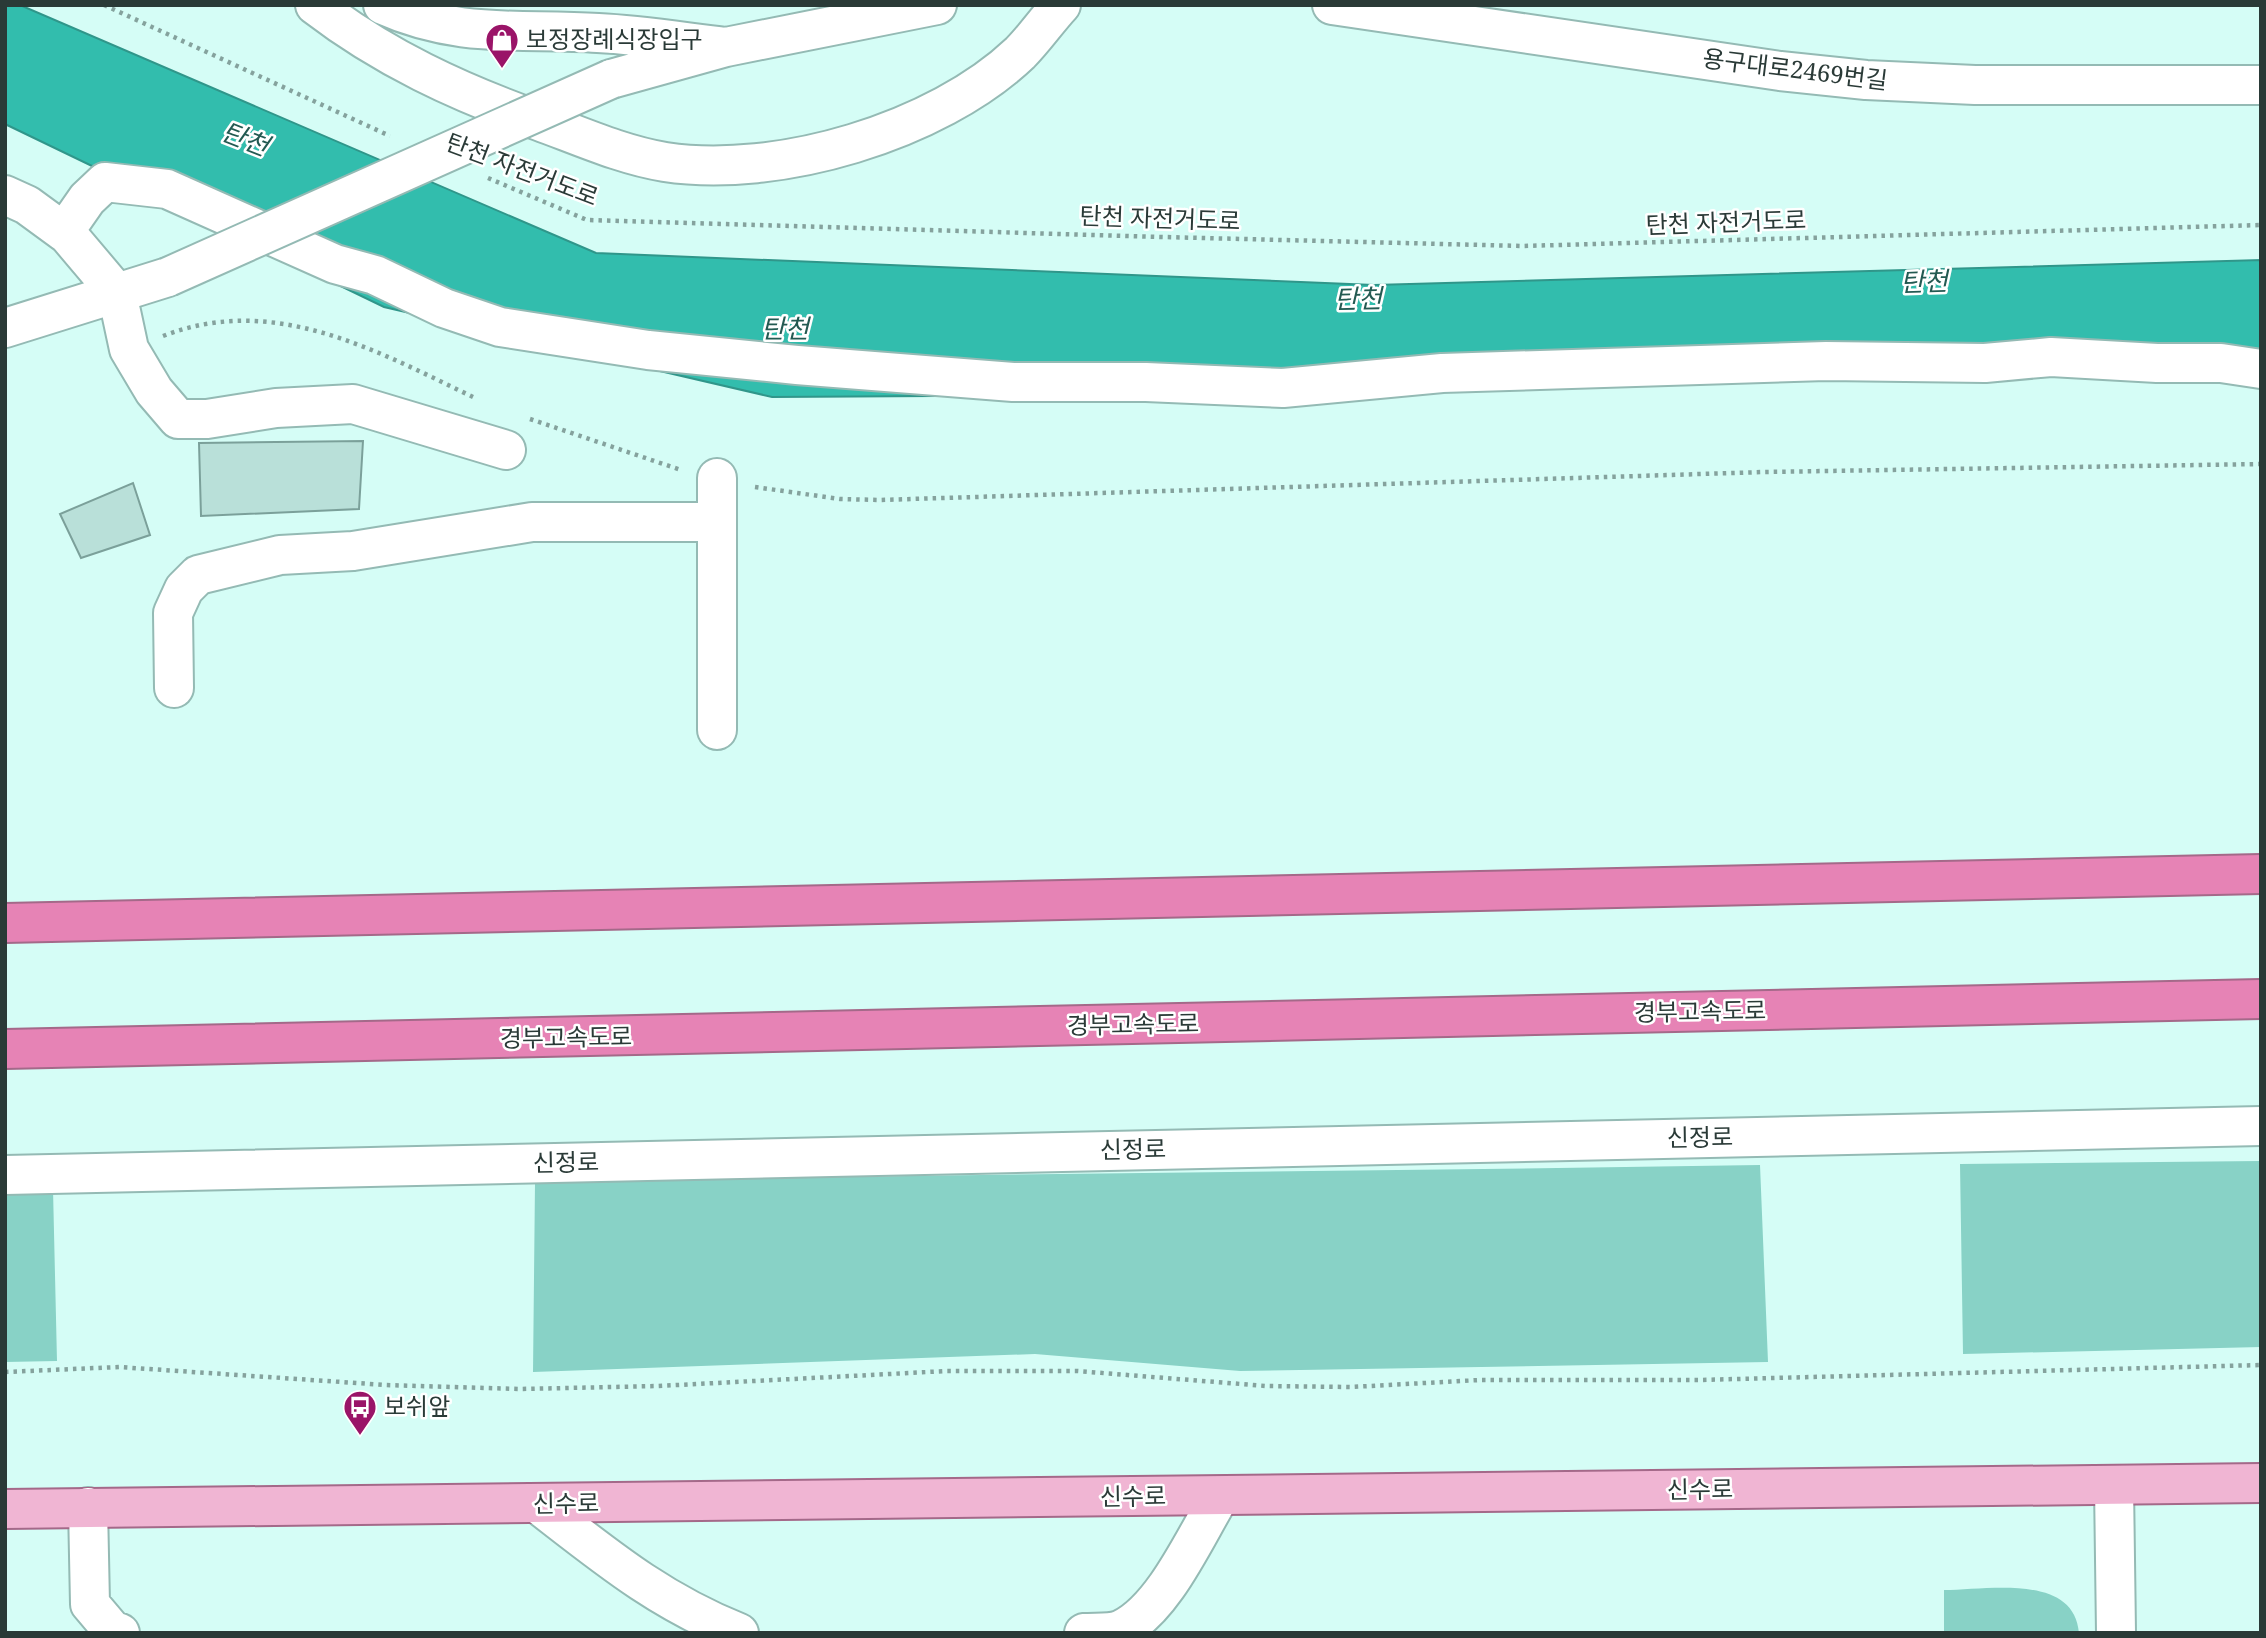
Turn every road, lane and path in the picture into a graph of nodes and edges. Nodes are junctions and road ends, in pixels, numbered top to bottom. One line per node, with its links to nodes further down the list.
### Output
1 (104, 5): 9 (path)
2 (315, 5): 5 (street)
3 (383, 5): 7 (street)
4 (937, 5): 7 (street)
5 (1061, 5)
6 (1332, 5): 8 (street, 용구대로2469번길)
7 (726, 47): 14 (street, bridge)
8 (2261, 85)
9 (396, 138)
10 (485, 176): 12 (path, 탄천 자전거도로)
11 (5, 195): 13 (street)
12 (2261, 225)
13 (64, 233): 14 (street); 17 (street)
14 (117, 293): 15 (street); 16 (street)
15 (5, 328)
16 (129, 349): 18 (path); 20 (street)
17 (2261, 369)
18 (476, 398)
19 (525, 417): 22 (path)
20 (506, 450)
21 (2261, 464): 22 (path)
22 (717, 478): 23 (street)
23 (717, 522): 24 (street); 25 (street)
24 (174, 688)
25 (717, 730)
26 (2261, 874): 27 (highway)
27 (5, 923)
28 (2261, 999): 29 (highway, 경부고속도로)
29 (5, 1049)
30 (2261, 1126): 31 (street, 신정로)
31 (5, 1175)
32 (2261, 1365): 33 (path)
33 (5, 1372)
34 (2261, 1483): 35 (main road, 신수로)
35 (2114, 1485): 36 (main road, 신수로); 43 (street)
36 (1220, 1496): 37 (main road, 신수로); 42 (street)
37 (539, 1504): 38 (main road, 신수로); 41 (street)
38 (88, 1507): 39 (main road, 신수로); 40 (street)
39 (5, 1509)
40 (120, 1633)
41 (739, 1633)
42 (1084, 1633)
43 (2116, 1633)

